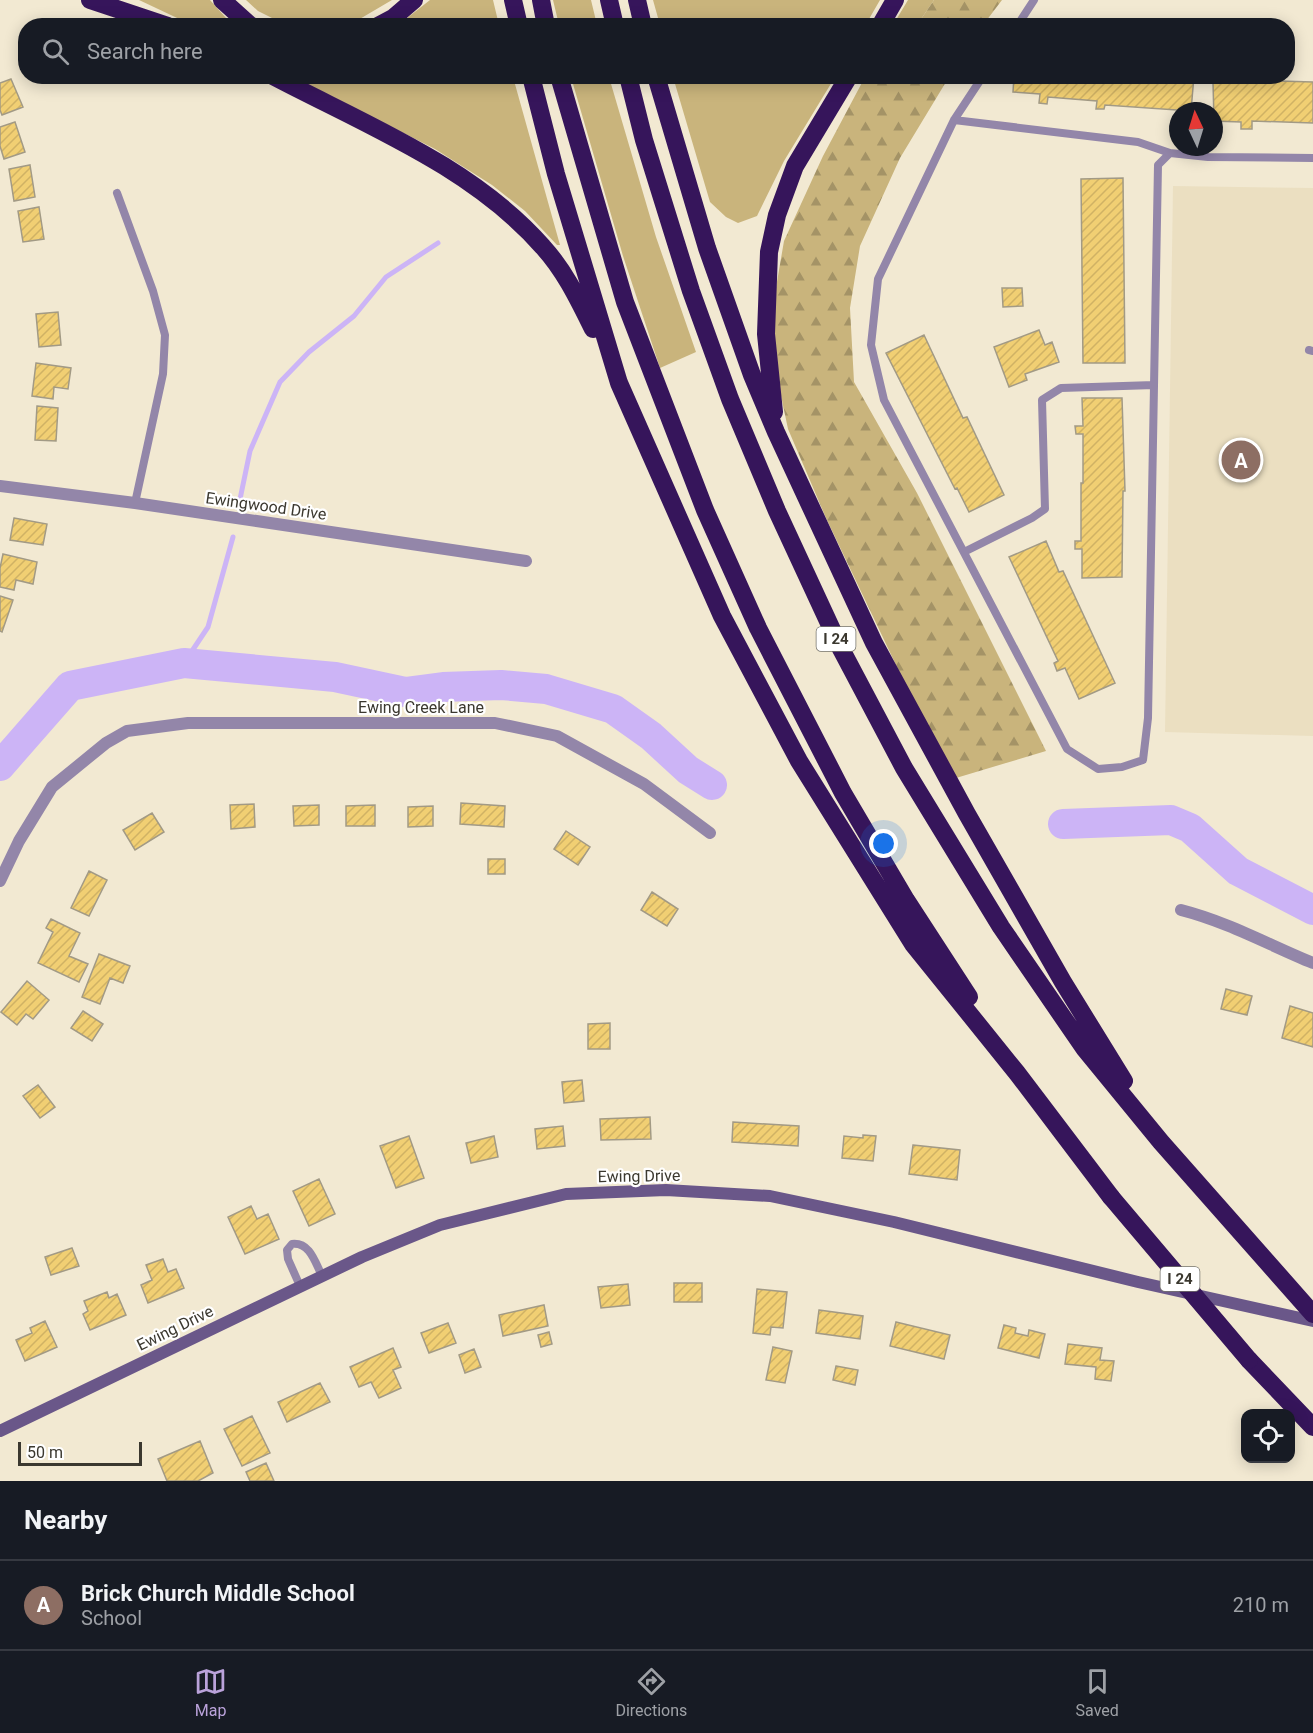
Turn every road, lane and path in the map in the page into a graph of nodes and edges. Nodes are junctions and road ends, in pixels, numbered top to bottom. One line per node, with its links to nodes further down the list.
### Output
1 (90, 0): 10 (highway)
2 (222, 0): 11 (highway)
3 (414, 0): 12 (highway)
4 (513, 0): 13 (highway)
5 (541, 0): 14 (highway)
6 (609, 0): 15 (highway)
7 (637, 0): 16 (highway)
8 (895, 0): 17 (highway)
9 (1034, 0): 18 (lane)
10 (144, 18)
11 (242, 18)
12 (393, 18)
13 (517, 18)
14 (544, 18)
15 (613, 18)
16 (641, 18)
17 (885, 18)
18 (1022, 18)
19 (288, 84): 32 (highway)
20 (533, 84): 32 (highway)
21 (561, 84): 43 (highway, I 24)
22 (630, 84): 44 (highway, I 24)
23 (658, 84): 34 (highway)
24 (844, 84): 34 (highway)
25 (978, 84): 26 (lane)
26 (954, 120): 27 (lane); 37 (lane)
27 (1169, 153)
28 (1169, 154): 33 (lane)
29 (1198, 156): 30 (lane)
30 (1313, 158)
31 (117, 193): 36 (lane)
32 (619, 383): 43 (highway)
33 (1154, 385): 37 (lane); 37 (lane)
34 (776, 432): 44 (highway)
35 (0, 486): 36 (street, Ewingwood Drive)
36 (135, 503): 38 (street, Ewingwood Drive)
37 (964, 552)
38 (526, 561)
39 (710, 833): 40 (street, Ewing Creek Lane)
40 (0, 881)
41 (1181, 910): 42 (street)
42 (1313, 963)
43 (1017, 1073): 49 (highway, I 24, bridge)
44 (1161, 1142): 47 (highway, I 24)
45 (322, 1276): 46 (street, Ewing Drive); 46 (lane); 48 (street, Ewing Drive)
46 (300, 1286): 50 (street, Ewing Drive)
47 (1313, 1314)
48 (1313, 1321)
49 (1313, 1427)
50 (0, 1431)

